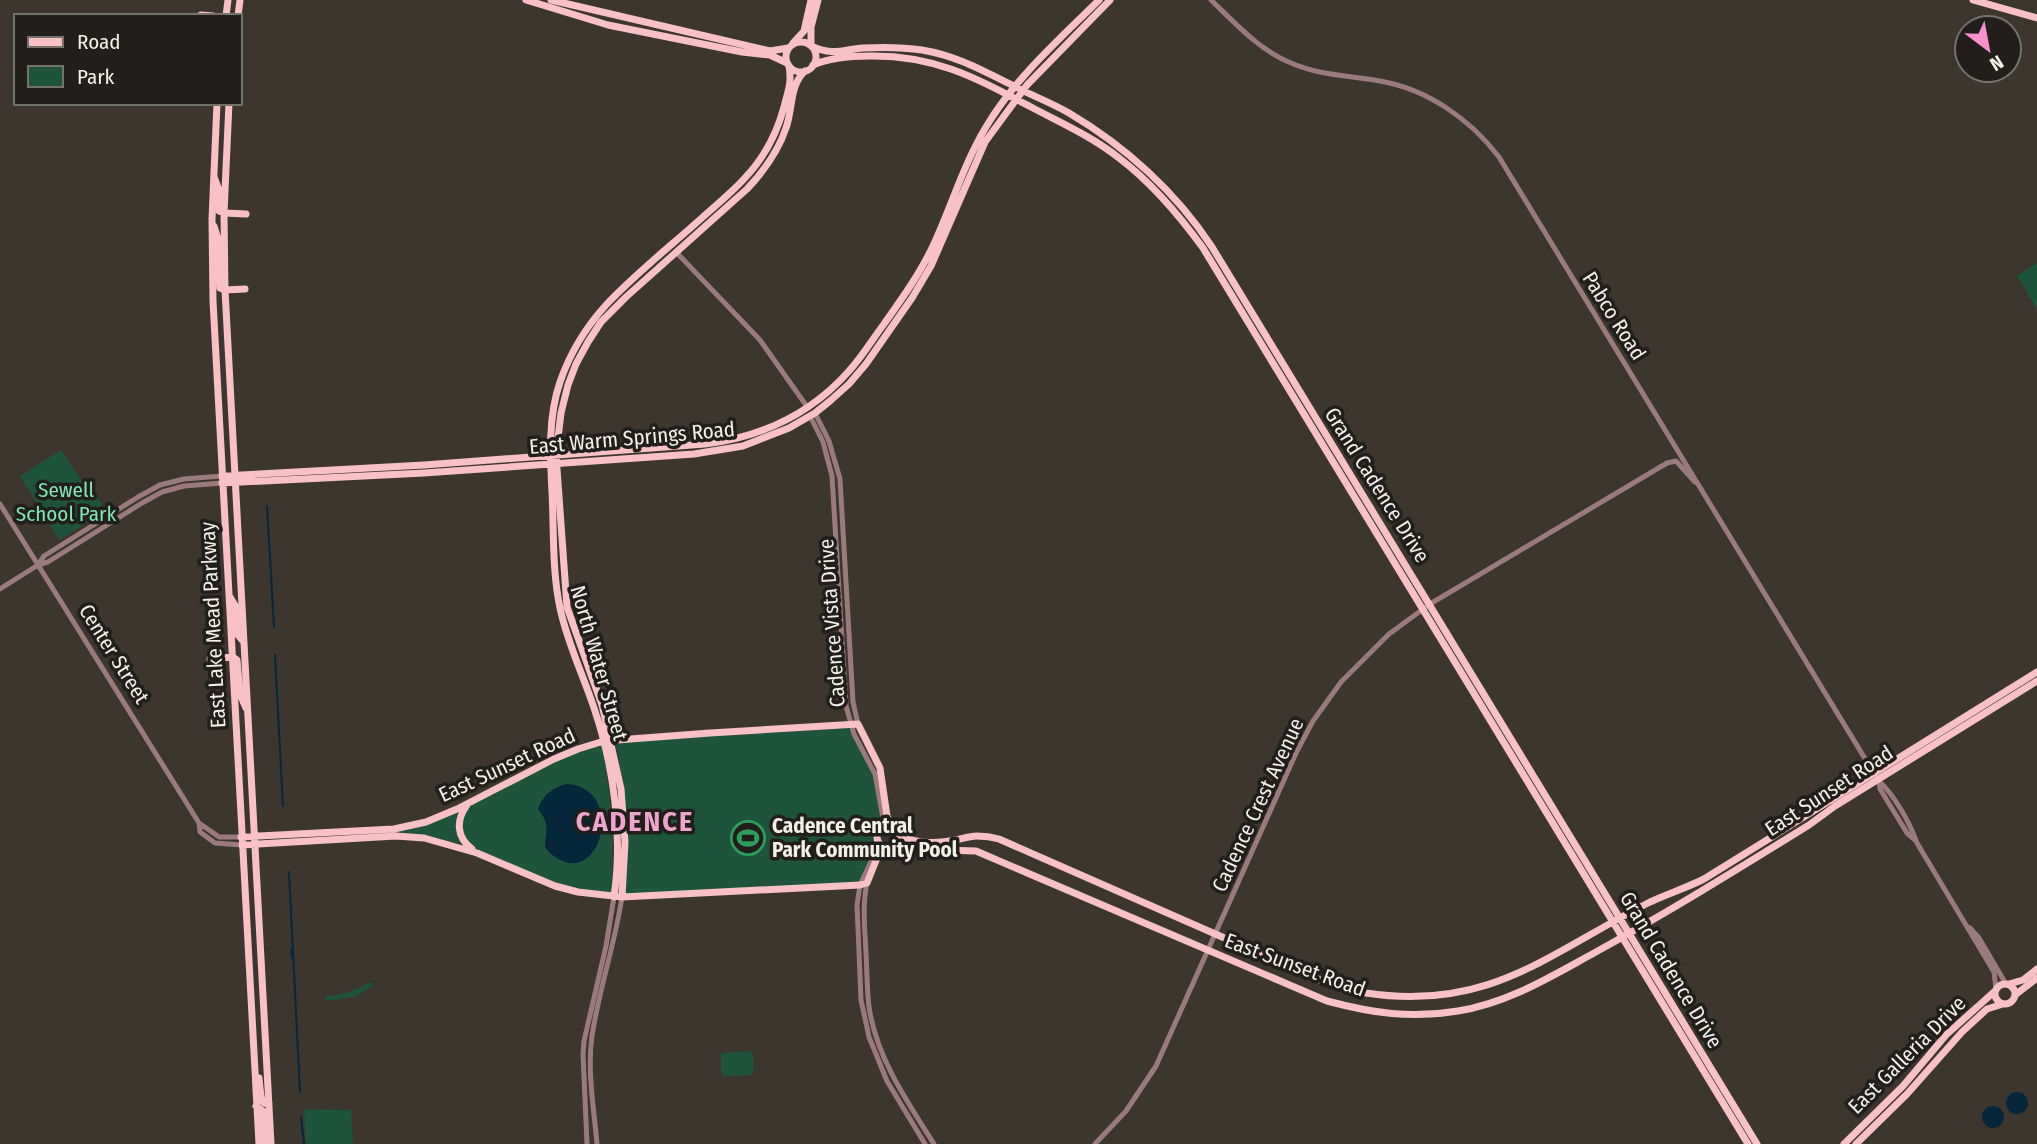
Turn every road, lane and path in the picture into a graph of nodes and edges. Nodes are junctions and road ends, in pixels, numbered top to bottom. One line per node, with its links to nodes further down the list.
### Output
1 (526, 0): 9 (main road)
2 (551, 0): 11 (main road)
3 (811, 0): 13 (main road, North Water Street)
4 (818, 0): 14 (main road)
5 (1101, 0): 12 (main road); 18 (main road, East Warm Springs Road)
6 (1110, 0): 12 (main road, East Warm Springs Road)
7 (1211, 0): 38 (street, Pabco Road)
8 (1973, 0): 10 (main road)
9 (583, 17): 11 (main road); 15 (main road)
10 (2037, 18)
11 (634, 20): 13 (main road)
12 (1085, 26): 19 (main road, East Warm Springs Road)
13 (790, 46): 14 (main road); 15 (main road, North Water Street)
14 (811, 46): 16 (main road); 18 (main road, Grand Cadence Drive)
15 (788, 64): 17 (main road); 24 (main road, North Water Street)
16 (813, 65): 17 (main road); 20 (main road, Grand Cadence Drive)
17 (805, 71): 26 (main road, North Water Street)
18 (1014, 87): 19 (main road, Grand Cadence Drive); 20 (main road, East Warm Springs Road)
19 (1023, 91): 21 (main road, East Warm Springs Road); 43 (main road, Grand Cadence Drive)
20 (1007, 95): 21 (main road, Grand Cadence Drive); 34 (main road, East Warm Springs Road)
21 (1016, 99): 34 (main road, East Warm Springs Road); 44 (main road, Grand Cadence Drive)
22 (217, 105): 25 (main road, East Lake Mead Parkway)
23 (229, 105): 27 (main road, East Lake Mead Parkway)
24 (767, 148): 26 (main road); 30 (main road, North Water Street)
25 (213, 174): 27 (main road); 29 (main road, East Lake Mead Parkway)
26 (747, 189): 31 (main road, North Water Street)
27 (224, 213): 28 (main road); 33 (main road, East Lake Mead Parkway)
28 (246, 214)
29 (212, 219): 33 (main road); 37 (main road, East Lake Mead Parkway)
30 (694, 225): 31 (main road); 35 (main road, North Water Street)
31 (676, 252): 34 (street, Cadence Vista Drive); 35 (main road, North Water Street)
32 (245, 289): 33 (main road)
33 (225, 290): 36 (main road, East Lake Mead Parkway)
34 (811, 413): 35 (main road, East Warm Springs Road); 35 (main road, East Warm Springs Road); 51 (street, Cadence Vista Drive)
35 (553, 460): 36 (main road, East Warm Springs Road); 52 (main road, North Water Street)
36 (234, 479): 37 (main road, East Warm Springs Road); 45 (main road, East Lake Mead Parkway)
37 (222, 480): 40 (street, East Warm Springs Road); 42 (main road, East Lake Mead Parkway)
38 (1702, 489): 43 (street, Cadence Crest Avenue); 53 (street, Pabco Road)
39 (0, 504): 40 (street, Center Street)
40 (38, 565): 41 (street, East Warm Springs Road); 58 (street, Center Street)
41 (0, 589)
42 (228, 592): 45 (main road); 46 (main road, East Lake Mead Parkway)
43 (1430, 604): 44 (street, Cadence Crest Avenue); 68 (main road, Grand Cadence Drive)
44 (1422, 610): 68 (main road, Grand Cadence Drive); 70 (street, Cadence Crest Avenue)
45 (243, 641): 50 (main road, East Lake Mead Parkway)
46 (232, 657): 47 (main road); 50 (main road); 58 (main road, East Lake Mead Parkway)
47 (210, 659)
48 (2037, 672): 53 (main road, East Sunset Road)
49 (2037, 681): 53 (main road, East Sunset Road)
50 (247, 712): 59 (main road, East Lake Mead Parkway)
51 (855, 725): 52 (main road, East Sunset Road); 56 (street, Cadence Vista Drive); 57 (main road, Cadence Vista Drive)
52 (607, 741): 54 (main road, East Sunset Road); 67 (main road, North Water Street)
53 (1877, 777): 55 (main road, East Sunset Road); 63 (main road, East Sunset Road); 69 (street, Pabco Road)
54 (468, 804): 59 (main road, East Sunset Road); 64 (main road)
55 (1791, 826): 60 (main road, East Sunset Road); 63 (main road)
56 (880, 829): 57 (main road); 61 (main road)
57 (895, 830): 62 (main road); 70 (main road, East Sunset Road)
58 (241, 841): 59 (main road, Center Street); 79 (main road, East Lake Mead Parkway)
59 (255, 841): 64 (main road); 81 (main road, East Lake Mead Parkway)
60 (1767, 841): 65 (main road); 68 (main road, East Sunset Road)
61 (878, 842): 62 (main road); 66 (street)
62 (890, 846): 66 (main road); 72 (main road, East Sunset Road)
63 (1772, 848): 65 (main road, East Sunset Road)
64 (477, 853): 67 (main road)
65 (1738, 869): 71 (main road, East Sunset Road)
66 (864, 884): 67 (main road); 88 (street); 89 (street)
67 (618, 897): 86 (street, North Water Street); 87 (street, North Water Street)
68 (1617, 921): 70 (main road, East Sunset Road); 71 (main road, Grand Cadence Drive)
69 (1968, 926): 75 (street, Pabco Road); 76 (street, Pabco Road)
70 (1216, 933): 72 (street, Cadence Crest Avenue)
71 (1626, 936): 72 (main road, East Sunset Road); 80 (main road, Grand Cadence Drive)
72 (1208, 951): 90 (street, Cadence Crest Avenue)
73 (2037, 969): 75 (main road)
74 (2037, 978): 77 (main road)
75 (2007, 984): 76 (main road); 77 (main road)
76 (1996, 990): 78 (main road); 93 (main road, East Galleria Drive)
77 (2015, 995): 78 (main road)
78 (2003, 1004): 94 (main road, East Galleria Drive)
79 (254, 1062): 81 (main road); 82 (main road, East Lake Mead Parkway)
80 (1719, 1091): 91 (main road, Grand Cadence Drive); 92 (main road, Grand Cadence Drive)
81 (268, 1104): 85 (main road, East Lake Mead Parkway)
82 (256, 1106): 83 (main road, East Lake Mead Parkway); 84 (main road)
83 (259, 1144)
84 (265, 1144)
85 (271, 1144)
86 (587, 1144)
87 (597, 1144)
88 (925, 1144)
89 (934, 1144)
90 (1095, 1144)
91 (1748, 1144)
92 (1757, 1144)
93 (1844, 1144)
94 (1856, 1144)

